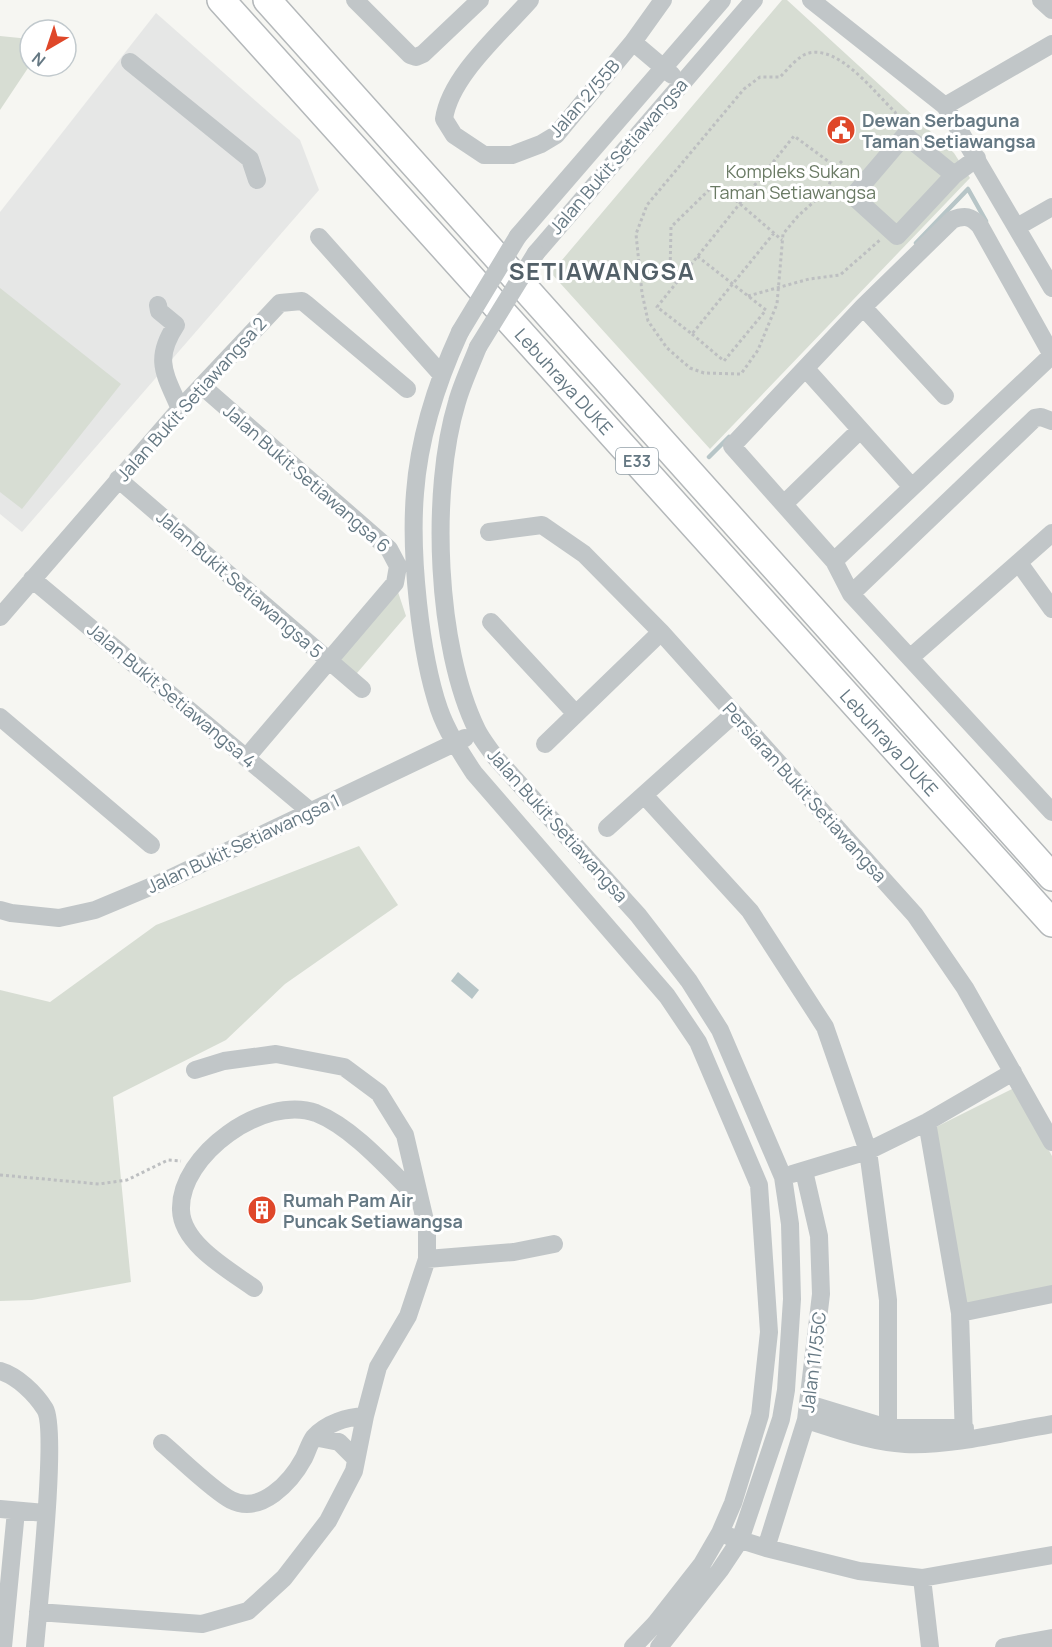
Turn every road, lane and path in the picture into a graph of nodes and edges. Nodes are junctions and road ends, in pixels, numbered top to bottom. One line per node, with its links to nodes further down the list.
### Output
1 (221, 0): 79 (highway, Lebuhraya DUKE / E33)
2 (267, 0): 77 (highway, Lebuhraya DUKE / E33)
3 (356, 0): 4 (street)
4 (480, 0)
5 (530, 0): 12 (street, Jalan 2/55B)
6 (663, 0): 12 (street, Jalan 2/55B)
7 (722, 0): 15 (street, Jalan Bukit Setiawangsa)
8 (754, 0): 16 (street, Jalan Bukit Setiawangsa)
9 (811, 0): 17 (street)
10 (1041, 0): 11 (street)
11 (1052, 10)
12 (633, 42): 15 (street, Jalan 2/55B)
13 (1052, 44): 17 (street)
14 (130, 62): 23 (street)
15 (663, 68): 16 (street, Jalan 2/55B); 42 (street, Jalan Bukit Setiawangsa, bridge)
16 (681, 83): 68 (street, Jalan Bukit Setiawangsa, bridge)
17 (945, 106): 19 (street)
18 (905, 135): 22 (street); 27 (street); 34 (path)
19 (977, 158): 22 (street); 26 (street)
20 (842, 161): 21 (path)
21 (836, 167): 24 (path); 30 (path)
22 (954, 176): 27 (street)
23 (257, 180)
24 (739, 203): 28 (path); 31 (path); 32 (path)
25 (1052, 207): 26 (street)
26 (1017, 227): 35 (street)
27 (890, 231): 34 (path)
28 (774, 233): 30 (path); 33 (path)
29 (319, 237): 42 (street)
30 (782, 240): 34 (path)
31 (697, 256): 32 (path); 33 (path)
32 (676, 282): 39 (path)
33 (732, 284): 36 (path); 39 (path)
34 (778, 287): 36 (path)
35 (1052, 288)
36 (748, 296): 39 (path)
37 (158, 305): 46 (street)
38 (863, 307): 40 (street); 41 (street); 45 (street)
39 (692, 334)
40 (1052, 355): 50 (street)
41 (806, 369): 48 (street); 51 (street)
42 (441, 374): 69 (street, Jalan Bukit Setiawangsa)
43 (202, 386): 44 (street, Jalan Bukit Setiawangsa 2); 46 (street, Jalan Bukit Setiawangsa 2); 63 (street, Jalan Bukit Setiawangsa 6)
44 (407, 389)
45 (945, 396)
46 (180, 409): 49 (street, Jalan Bukit Setiawangsa 2)
47 (1052, 421): 57 (street)
48 (860, 430): 50 (street); 51 (street)
49 (118, 479): 56 (street, Jalan Bukit Setiawangsa 2); 63 (street, Jalan Bukit Setiawangsa 5)
50 (911, 486): 54 (street)
51 (784, 504): 54 (street)
52 (489, 532): 61 (street, Persiaran Bukit Setiawangsa)
53 (1052, 533): 55 (street)
54 (834, 561): 57 (street)
55 (1019, 564): 58 (street); 62 (street)
56 (32, 579): 59 (street, Jalan Bukit Setiawangsa 2); 71 (street, Jalan Bukit Setiawangsa 4)
57 (851, 594): 62 (street)
58 (1052, 609)
59 (0, 617)
60 (491, 622): 65 (street)
61 (661, 633): 65 (street); 66 (street, Persiaran Bukit Setiawangsa)
62 (910, 657): 74 (street)
63 (328, 660): 64 (street, Jalan Bukit Setiawangsa 5); 71 (street, Jalan Bukit Setiawangsa 6)
64 (362, 689)
65 (576, 714): 70 (street)
66 (734, 714): 72 (street); 85 (street, Persiaran Bukit Setiawangsa)
67 (0, 717): 76 (street)
68 (477, 731): 69 (street, Jalan Bukit Setiawangsa 1); 92 (street, Jalan Bukit Setiawangsa)
69 (454, 743): 73 (street, Jalan Bukit Setiawangsa 1); 93 (street, Jalan Bukit Setiawangsa)
70 (545, 744)
71 (246, 758): 73 (street, Jalan Bukit Setiawangsa 4)
72 (644, 795): 75 (street); 88 (street)
73 (311, 812): 81 (street, Jalan Bukit Setiawangsa 1)
74 (1052, 812)
75 (607, 828)
76 (151, 844)
77 (1027, 850): 78 (highway); 80 (highway, Lebuhraya DUKE / E33)
78 (1052, 867)
79 (1007, 873): 82 (highway, Lebuhraya DUKE / E33); 83 (highway)
80 (1052, 877)
81 (0, 910)
82 (1052, 922)
83 (1052, 929)
84 (195, 1070): 94 (street)
85 (1013, 1072): 86 (street); 87 (street, Persiaran Bukit Setiawangsa)
86 (927, 1122): 88 (street); 99 (street)
87 (1052, 1142)
88 (868, 1151): 90 (street); 104 (street)
89 (197, 1164): 91 (path); 94 (street); 97 (street)
90 (804, 1171): 92 (street); 101 (street, Jalan 11/55C)
91 (0, 1174)
92 (783, 1178): 93 (street); 112 (street, Jalan Bukit Setiawangsa)
93 (759, 1185): 111 (street, Jalan Bukit Setiawangsa)
94 (420, 1200): 96 (street)
95 (554, 1244): 96 (street)
96 (427, 1258): 102 (street)
97 (254, 1288)
98 (1052, 1294): 99 (street)
99 (960, 1314): 105 (street)
100 (0, 1371): 109 (street)
101 (807, 1412): 104 (street); 105 (street); 113 (street, Jalan 11/55C)
102 (364, 1416): 106 (street); 108 (street)
103 (1052, 1424): 105 (street)
104 (888, 1428): 105 (street)
105 (965, 1434)
106 (314, 1437): 107 (street); 108 (street)
107 (162, 1443)
108 (356, 1459): 116 (street)
109 (45, 1513): 110 (street); 116 (street)
110 (8, 1515): 118 (street)
111 (720, 1533): 112 (street); 120 (street, Jalan Bukit Setiawangsa)
112 (740, 1540): 113 (street); 121 (street, Jalan Bukit Setiawangsa)
113 (766, 1548): 115 (street)
114 (1052, 1555): 115 (street)
115 (922, 1578): 122 (street)
116 (38, 1612): 119 (street)
117 (1052, 1638): 123 (street)
118 (3, 1647)
119 (35, 1647)
120 (633, 1647)
121 (659, 1647)
122 (930, 1647)
123 (1004, 1647)

